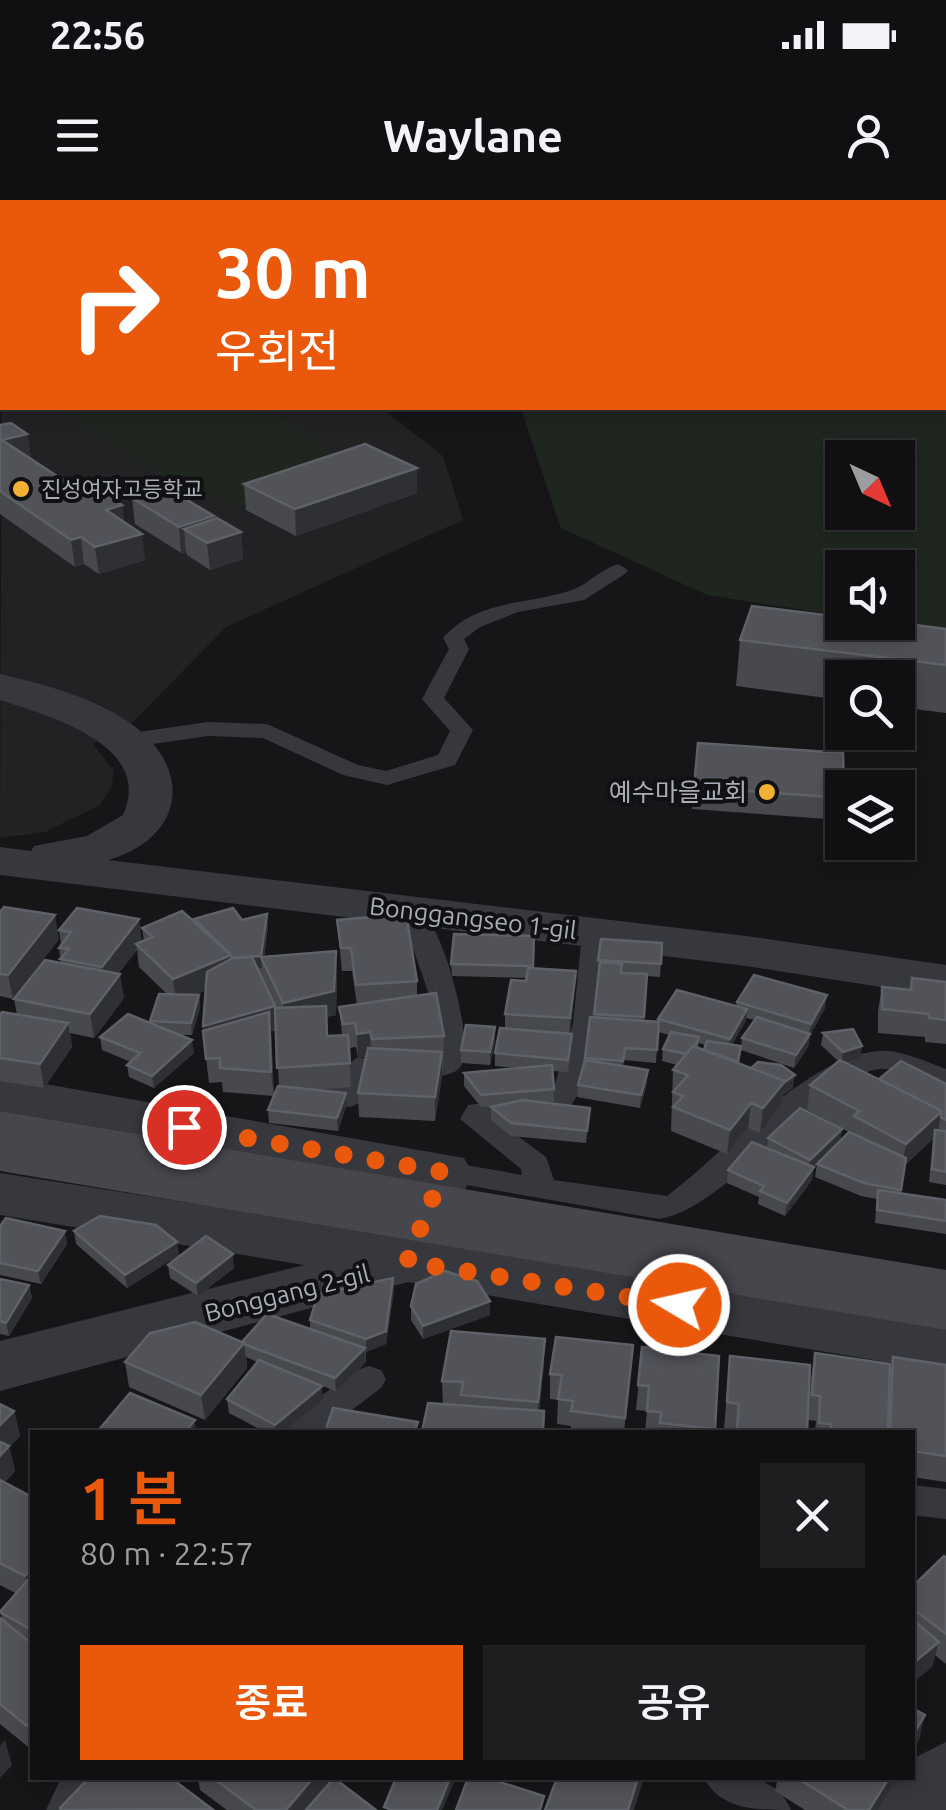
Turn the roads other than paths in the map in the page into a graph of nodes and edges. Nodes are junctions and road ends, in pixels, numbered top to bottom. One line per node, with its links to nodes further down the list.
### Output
1 (618, 570): 3 (lane)
2 (0, 686): 3 (street)
3 (125, 741): 4 (street)
4 (0, 861): 5 (street, Bonggangseo 1-gil)
5 (413, 911): 6 (street, Bonggangseo 1-gil); 10 (lane)
6 (595, 933): 7 (street, Bonggangseo 1-gil); 13 (lane)
7 (946, 980)
8 (946, 1079): 13 (lane)
9 (0, 1094): 12 (street)
10 (281, 1094)
11 (0, 1141): 16 (street, bridge)
12 (443, 1172): 13 (lane); 15 (street)
13 (528, 1186)
14 (0, 1194): 15 (street, Bonggang 2-gil)
15 (407, 1262): 17 (street); 18 (street, Bonggang 2-gil)
16 (946, 1300)
17 (946, 1347)
18 (1, 1365)
19 (369, 1379): 20 (lane)
20 (301, 1430)
21 (915, 1500): 22 (lane)
22 (946, 1504)
23 (81, 1780): 26 (lane)
24 (729, 1780): 27 (lane)
25 (946, 1780): 28 (street)
26 (66, 1810)
27 (770, 1810)
28 (919, 1810)

